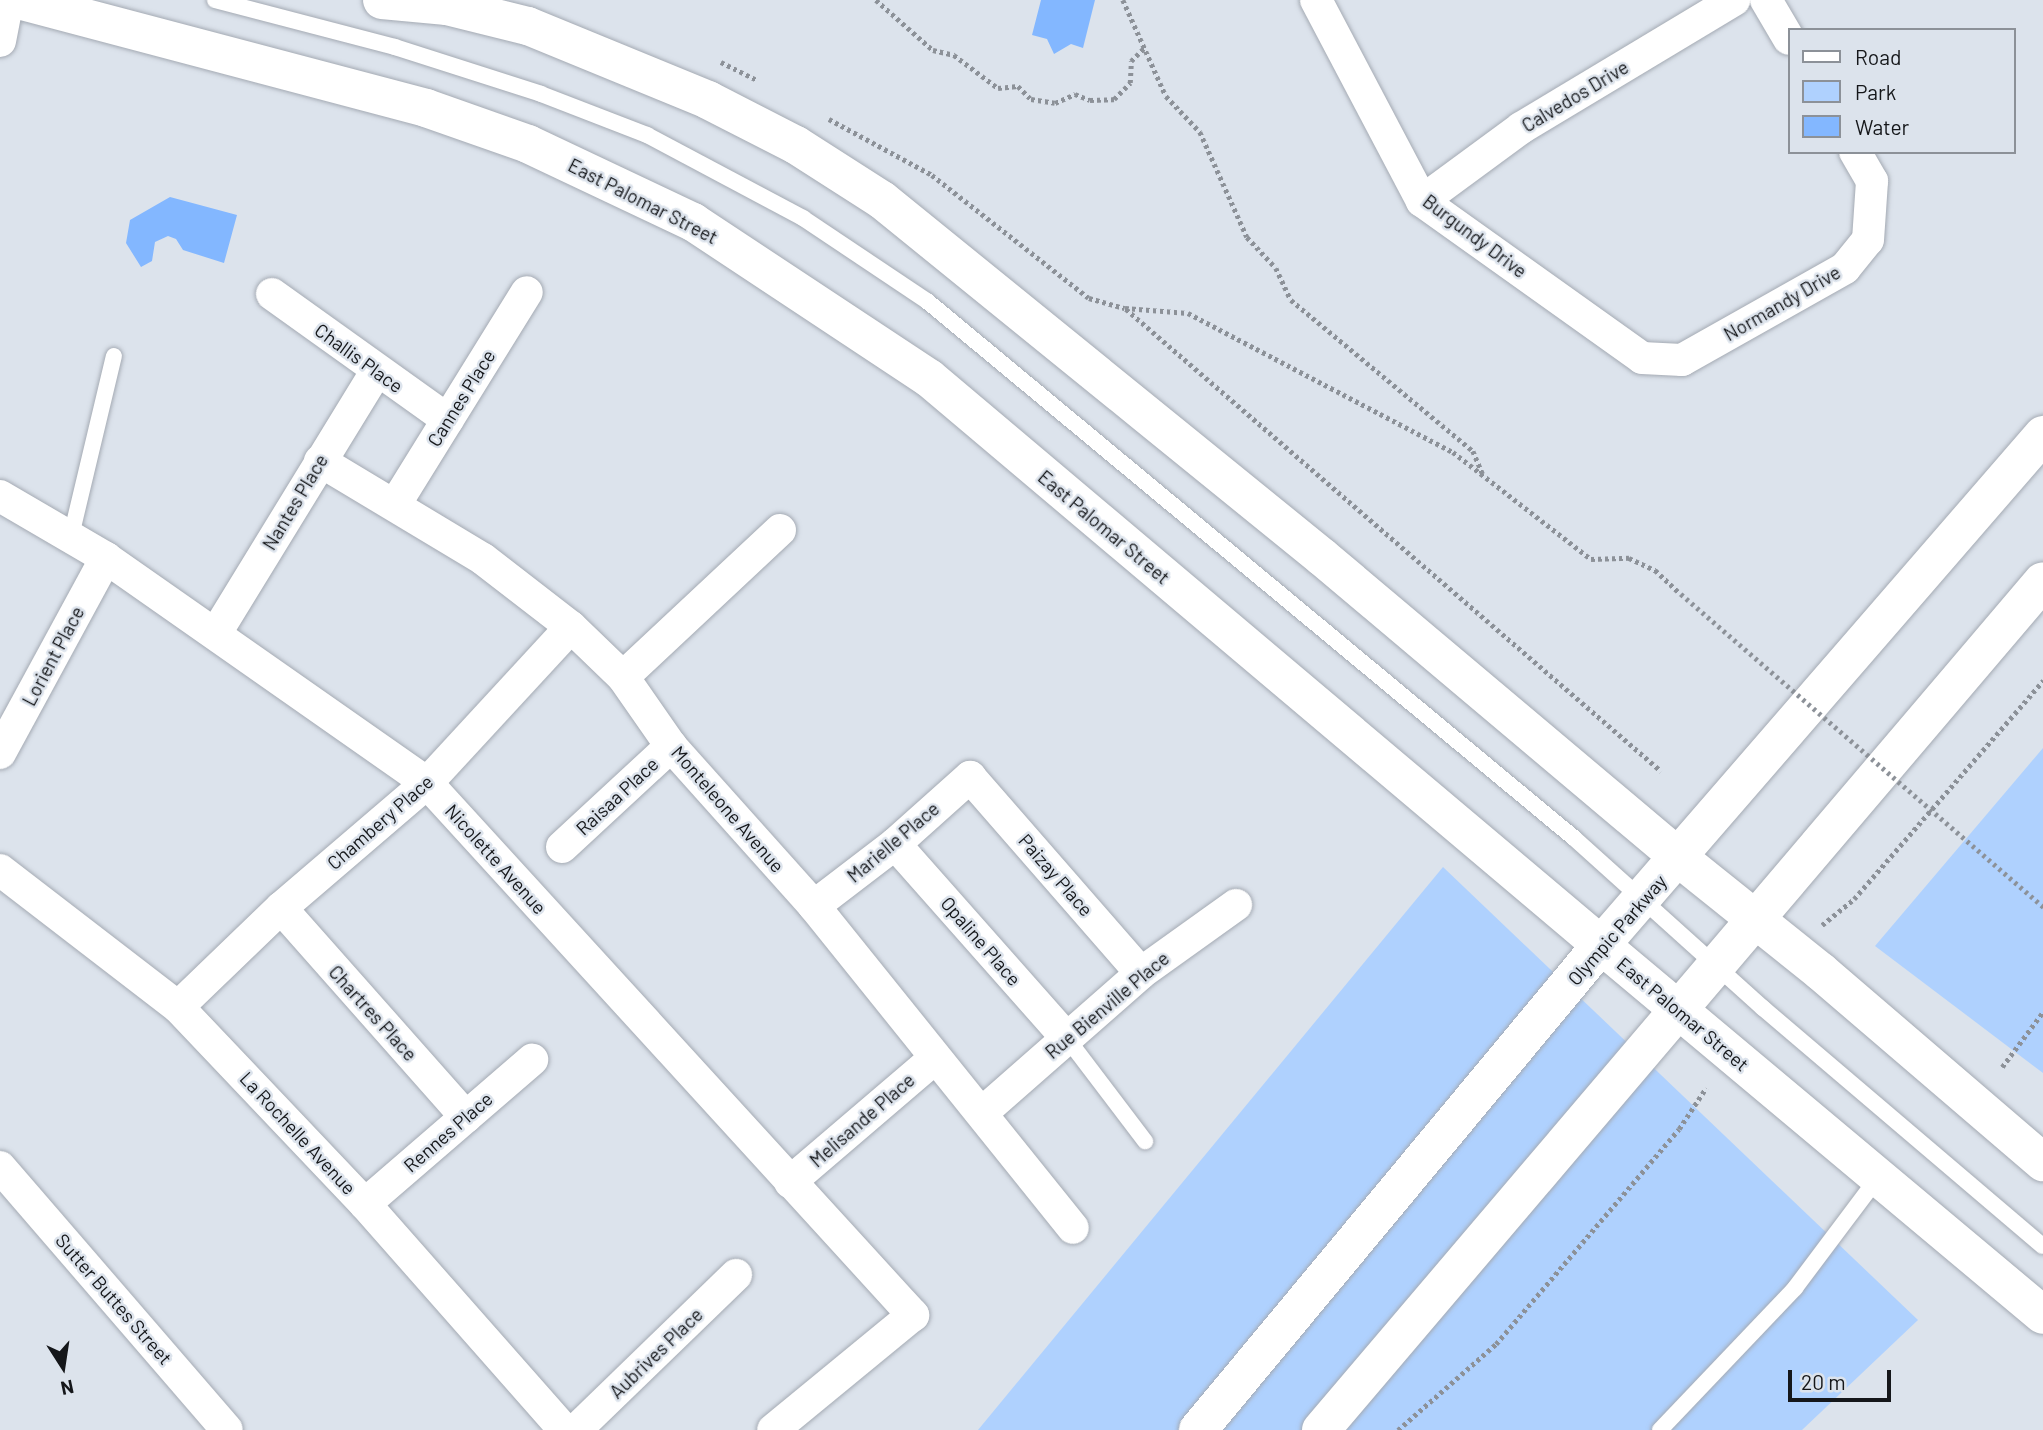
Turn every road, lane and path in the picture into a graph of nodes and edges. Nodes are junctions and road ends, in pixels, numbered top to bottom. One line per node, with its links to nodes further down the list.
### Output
1 (8, 0): 11 (street)
2 (18, 0): 54 (main road, East Palomar Street)
3 (215, 0): 47 (lane)
4 (382, 0): 45 (main road)
5 (876, 0): 12 (path)
6 (1123, 0): 12 (path)
7 (1316, 0): 17 (street, Burgundy Drive)
8 (1734, 0): 17 (street, Calvedos Drive)
9 (1766, 0): 10 (street)
10 (1787, 36)
11 (0, 41)
12 (1145, 47): 27 (path)
13 (718, 61): 14 (path)
14 (766, 85)
15 (825, 117): 20 (path)
16 (1856, 154): 22 (street, Normandy Drive)
17 (1422, 201): 22 (street, Burgundy Drive)
18 (527, 292): 24 (street, Cannes Place)
19 (272, 294): 23 (street, Challis Place)
20 (1125, 308): 27 (path); 40 (path)
21 (114, 356): 31 (lane)
22 (1682, 360)
23 (376, 372): 24 (street, Challis Place); 26 (street, Nantes Place)
24 (448, 420): 29 (street, Cannes Place)
25 (2043, 435): 45 (main road, Olympic Parkway)
26 (320, 461): 29 (street, Monteleone Avenue); 35 (street, Nantes Place)
27 (1483, 475): 50 (path, bridge)
28 (0, 496): 31 (street, Nicolette Avenue)
29 (396, 503): 34 (street, Monteleone Avenue)
30 (780, 530): 36 (street)
31 (71, 536): 32 (street, Nicolette Avenue)
32 (106, 558): 35 (street, Nicolette Avenue); 39 (street, Lorient Place)
33 (2043, 580): 52 (main road)
34 (571, 627): 36 (street, Monteleone Avenue); 42 (street, Chambery Place)
35 (216, 634): 42 (street, Nicolette Avenue)
36 (623, 677): 38 (street, Monteleone Avenue)
37 (2043, 681): 53 (path)
38 (671, 746): 44 (street, Raisaa Place); 49 (street, Monteleone Avenue)
39 (0, 754)
40 (1661, 771)
41 (970, 777): 43 (street, Marielle Place); 56 (street, Paizay Place)
42 (427, 783): 51 (street, Chambery Place); 71 (street, Nicolette Avenue)
43 (895, 844): 49 (street, Marielle Place); 60 (street, Opaline Place)
44 (562, 847)
45 (1679, 858): 47 (main road, Olympic Parkway); 52 (main road)
46 (0, 870): 57 (street, La Rochelle Avenue)
47 (1642, 899): 54 (main road, Olympic Parkway); 55 (lane)
48 (1236, 905): 56 (street, Rue Bienville Place)
49 (814, 906): 61 (street, Monteleone Avenue)
50 (2043, 907)
51 (281, 908): 57 (street, Chambery Place); 66 (street, Chartres Place)
52 (1756, 918): 55 (main road); 68 (main road)
53 (1822, 925)
54 (1601, 945): 58 (main road, East Palomar Street); 81 (main road, Olympic Parkway)
55 (1715, 964): 58 (main road); 74 (lane)
56 (1141, 973): 60 (street, Rue Bienville Place)
57 (178, 1007): 72 (street, La Rochelle Avenue)
58 (1675, 1008): 70 (main road, East Palomar Street); 82 (main road)
59 (2043, 1012): 63 (path)
60 (1066, 1037): 65 (street, Rue Bienville Place); 67 (lane)
61 (935, 1058): 65 (street, Monteleone Avenue); 71 (street, Melisande Place)
62 (532, 1060): 66 (street, Rennes Place)
63 (2002, 1068)
64 (1706, 1088): 83 (path)
65 (983, 1112): 73 (street, Monteleone Avenue)
66 (466, 1117): 72 (street, Rennes Place)
67 (1146, 1141)
68 (2043, 1162)
69 (0, 1167): 77 (street, Sutter Buttes Street)
70 (1879, 1176): 76 (main road, East Palomar Street); 84 (lane)
71 (790, 1182): 80 (street, Nicolette Avenue)
72 (365, 1204): 78 (street, La Rochelle Avenue)
73 (1073, 1228)
74 (2043, 1245)
75 (736, 1275): 79 (street, Aubrives Place)
76 (2043, 1315)
77 (227, 1430)
78 (564, 1430)
79 (576, 1430)
80 (773, 1430)
81 (1198, 1430)
82 (1321, 1430)
83 (1398, 1430)
84 (1660, 1430)

